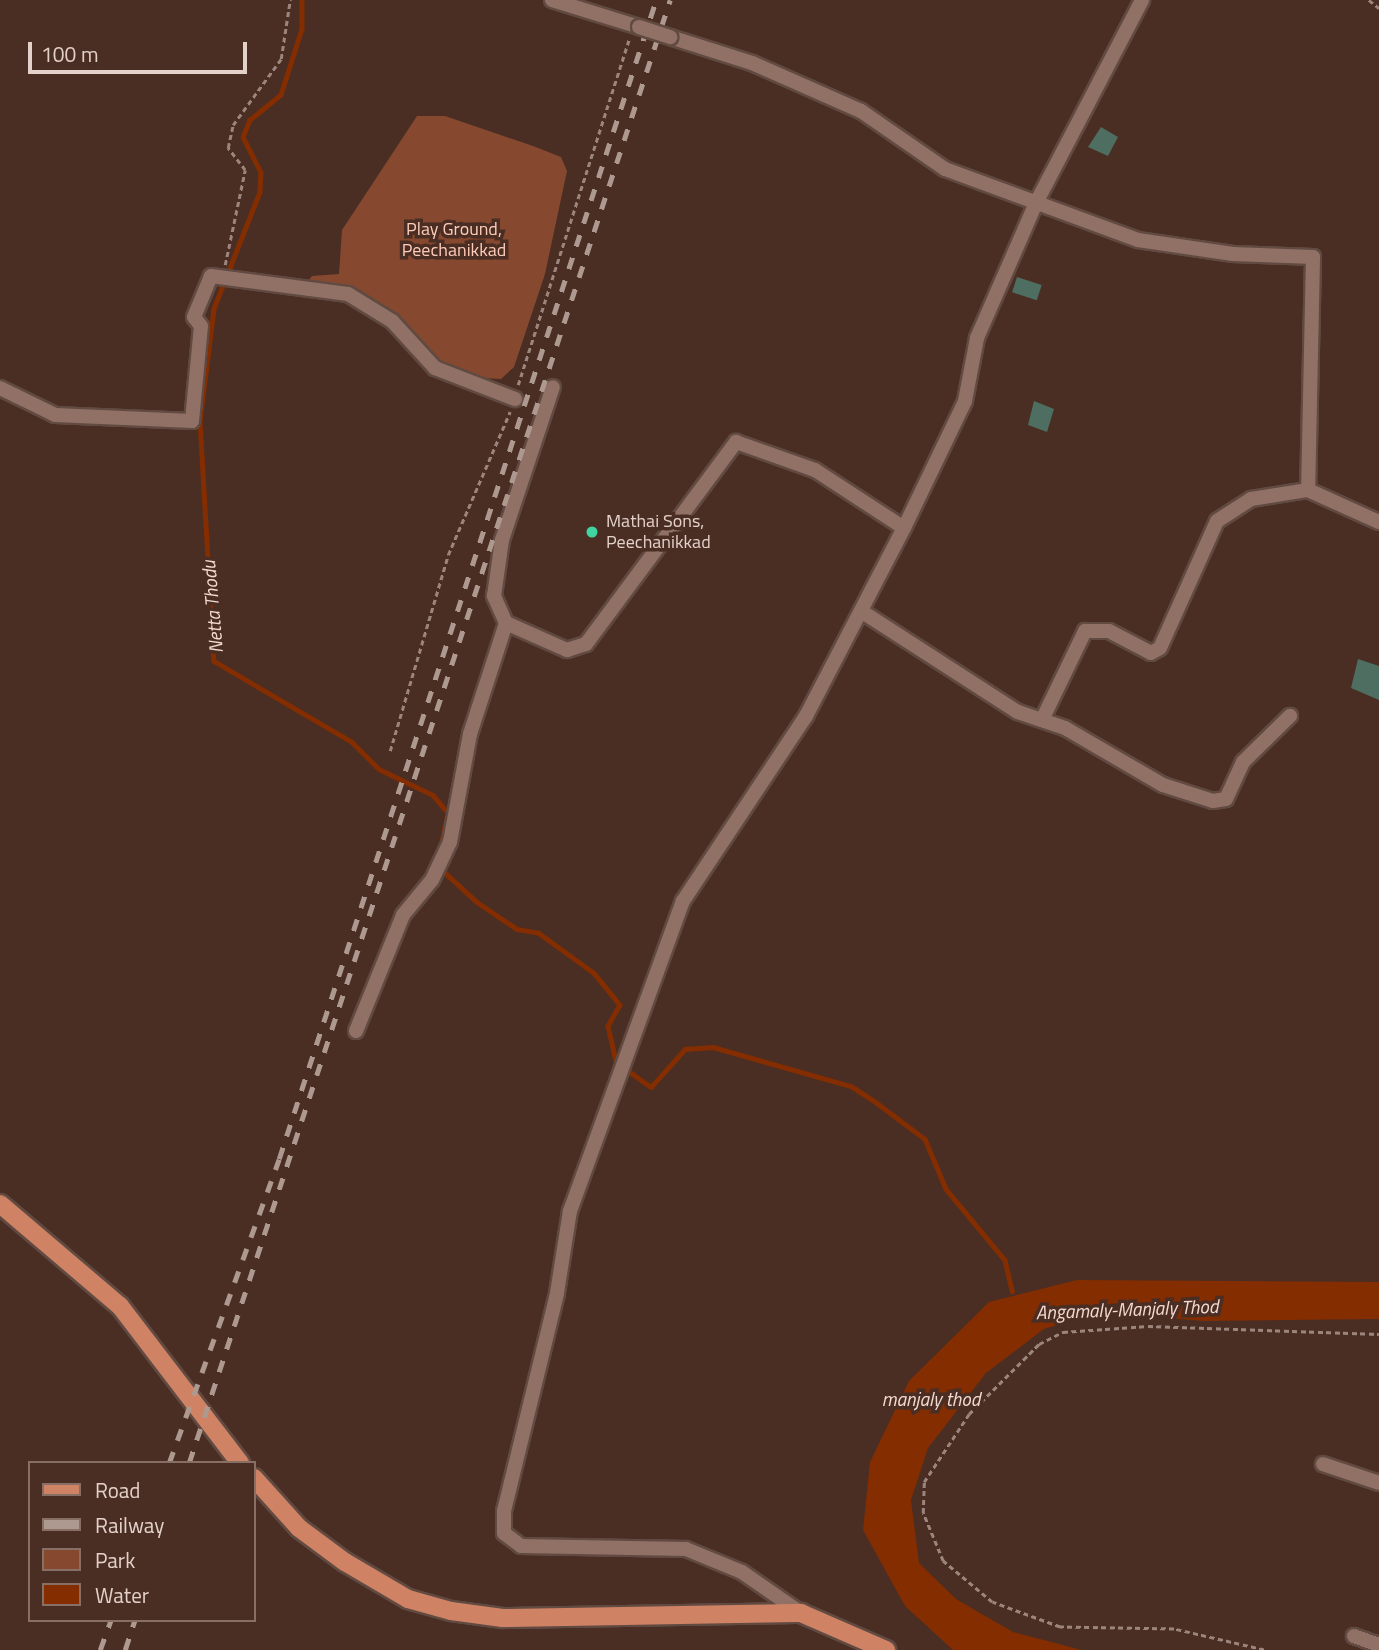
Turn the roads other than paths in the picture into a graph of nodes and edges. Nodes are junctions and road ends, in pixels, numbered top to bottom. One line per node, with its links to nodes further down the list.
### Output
1 (552, 0): 3 (street, bridge)
2 (1142, 0): 3 (street)
3 (1036, 203): 7 (street); 9 (street)
4 (553, 387): 11 (street)
5 (0, 388): 6 (street)
6 (515, 399)
7 (1308, 490): 8 (street); 13 (street)
8 (1379, 522)
9 (904, 528): 10 (street); 11 (street)
10 (861, 611): 13 (street); 20 (street)
11 (506, 623): 14 (street)
12 (1290, 716): 13 (street)
13 (1042, 720)
14 (356, 1031)
15 (0, 1204): 16 (main road)
16 (238, 1461)
17 (1322, 1464): 19 (street)
18 (256, 1480): 20 (main road)
19 (1379, 1483)
20 (801, 1613): 23 (main road)
21 (1354, 1636): 22 (street)
22 (1379, 1645)
23 (886, 1650)

